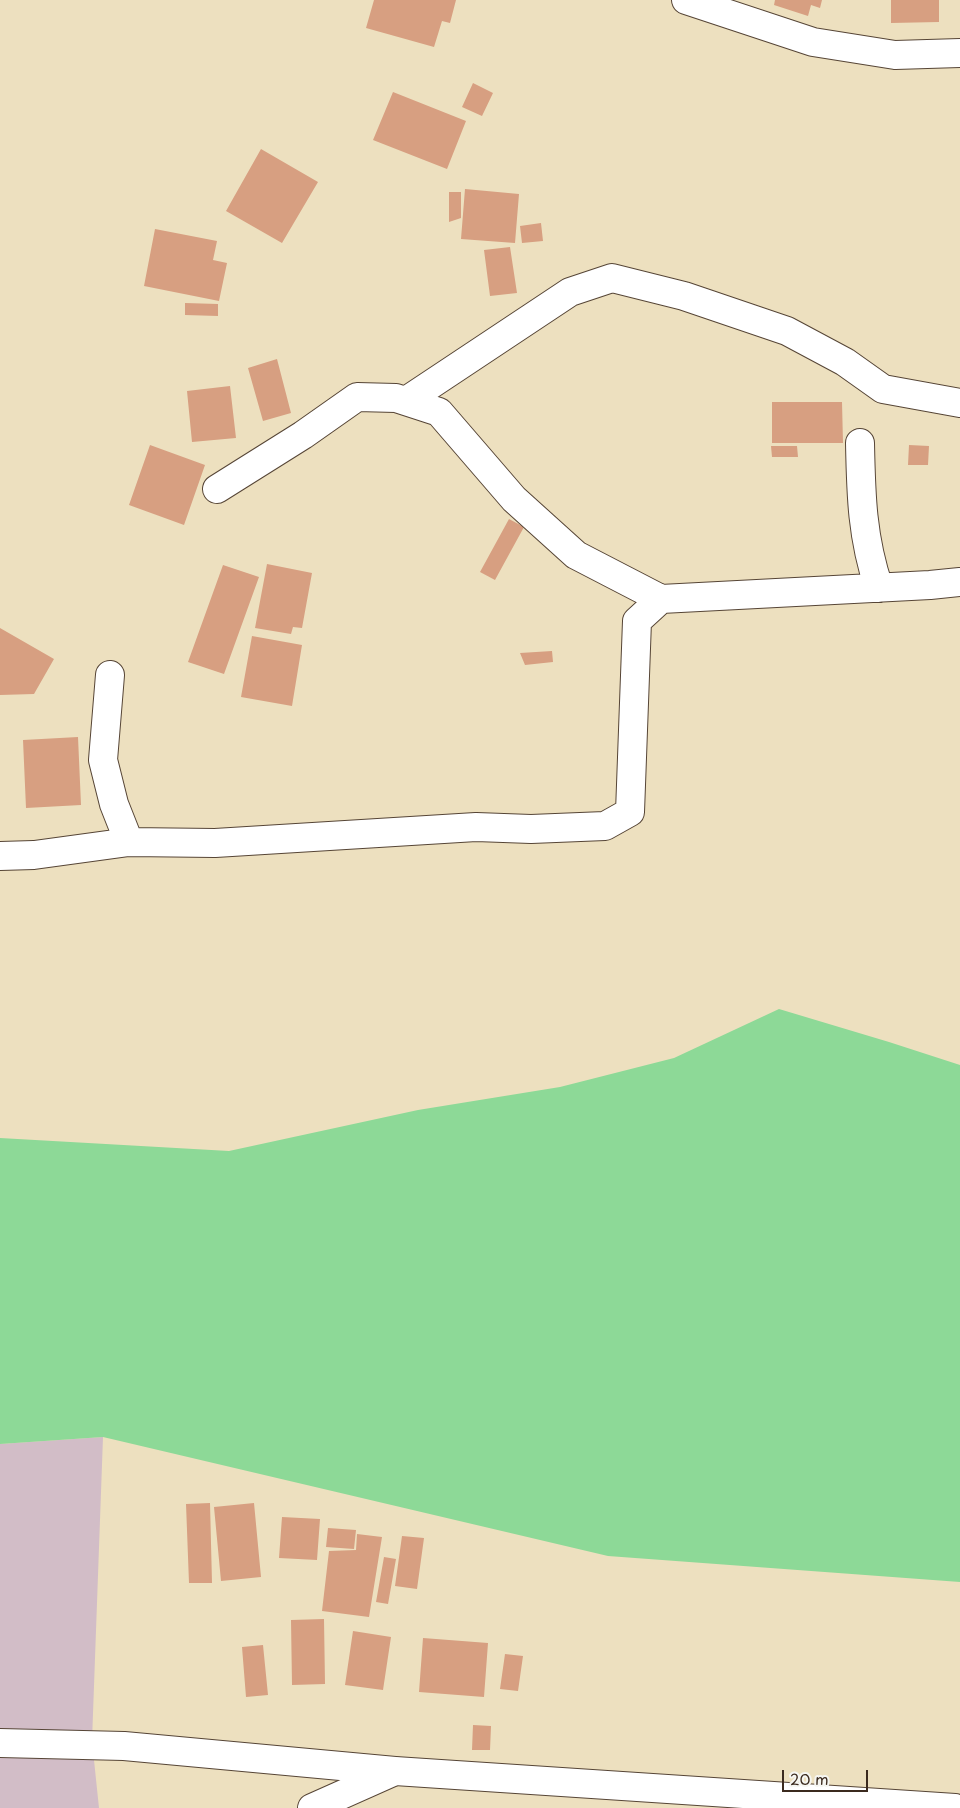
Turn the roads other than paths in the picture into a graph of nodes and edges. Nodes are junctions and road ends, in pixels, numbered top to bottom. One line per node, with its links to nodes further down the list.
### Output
1 (686, 0): 2 (street)
2 (960, 53)
3 (406, 401): 4 (street); 6 (street); 9 (street)
4 (960, 403)
5 (860, 443): 8 (street)
6 (217, 489)
7 (960, 582): 8 (street)
8 (879, 588): 9 (street)
9 (662, 600): 11 (street)
10 (110, 675): 11 (street)
11 (129, 842): 12 (street)
12 (0, 856)
13 (0, 1743): 14 (street)
14 (395, 1771): 15 (street); 16 (street)
15 (312, 1808)
16 (955, 1808)

